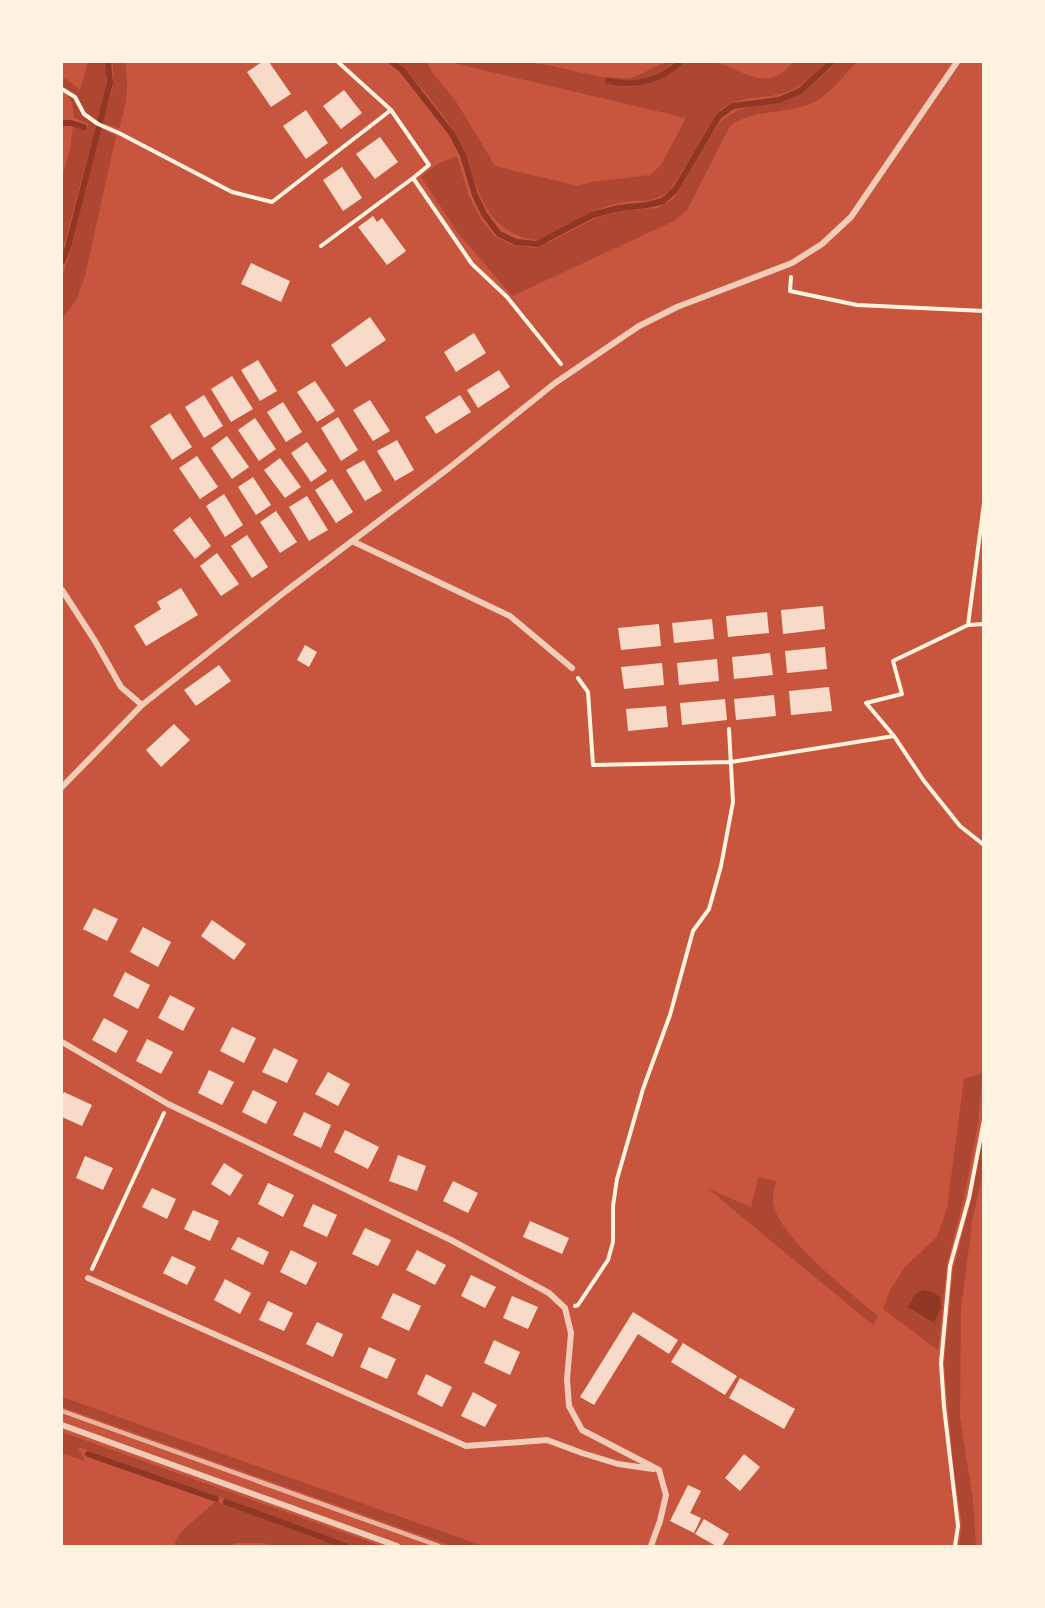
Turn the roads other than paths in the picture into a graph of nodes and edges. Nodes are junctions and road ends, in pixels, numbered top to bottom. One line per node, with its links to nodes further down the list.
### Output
1 (957, 62): 2 (street)
2 (352, 541): 4 (street); 5 (street)
3 (62, 590): 5 (street)
4 (572, 668)
5 (142, 705): 6 (street)
6 (62, 786)
7 (62, 1042): 10 (street)
8 (88, 1278): 10 (street)
9 (62, 1425): 11 (street)
10 (659, 1470): 12 (street)
11 (397, 1546)
12 (651, 1546)

